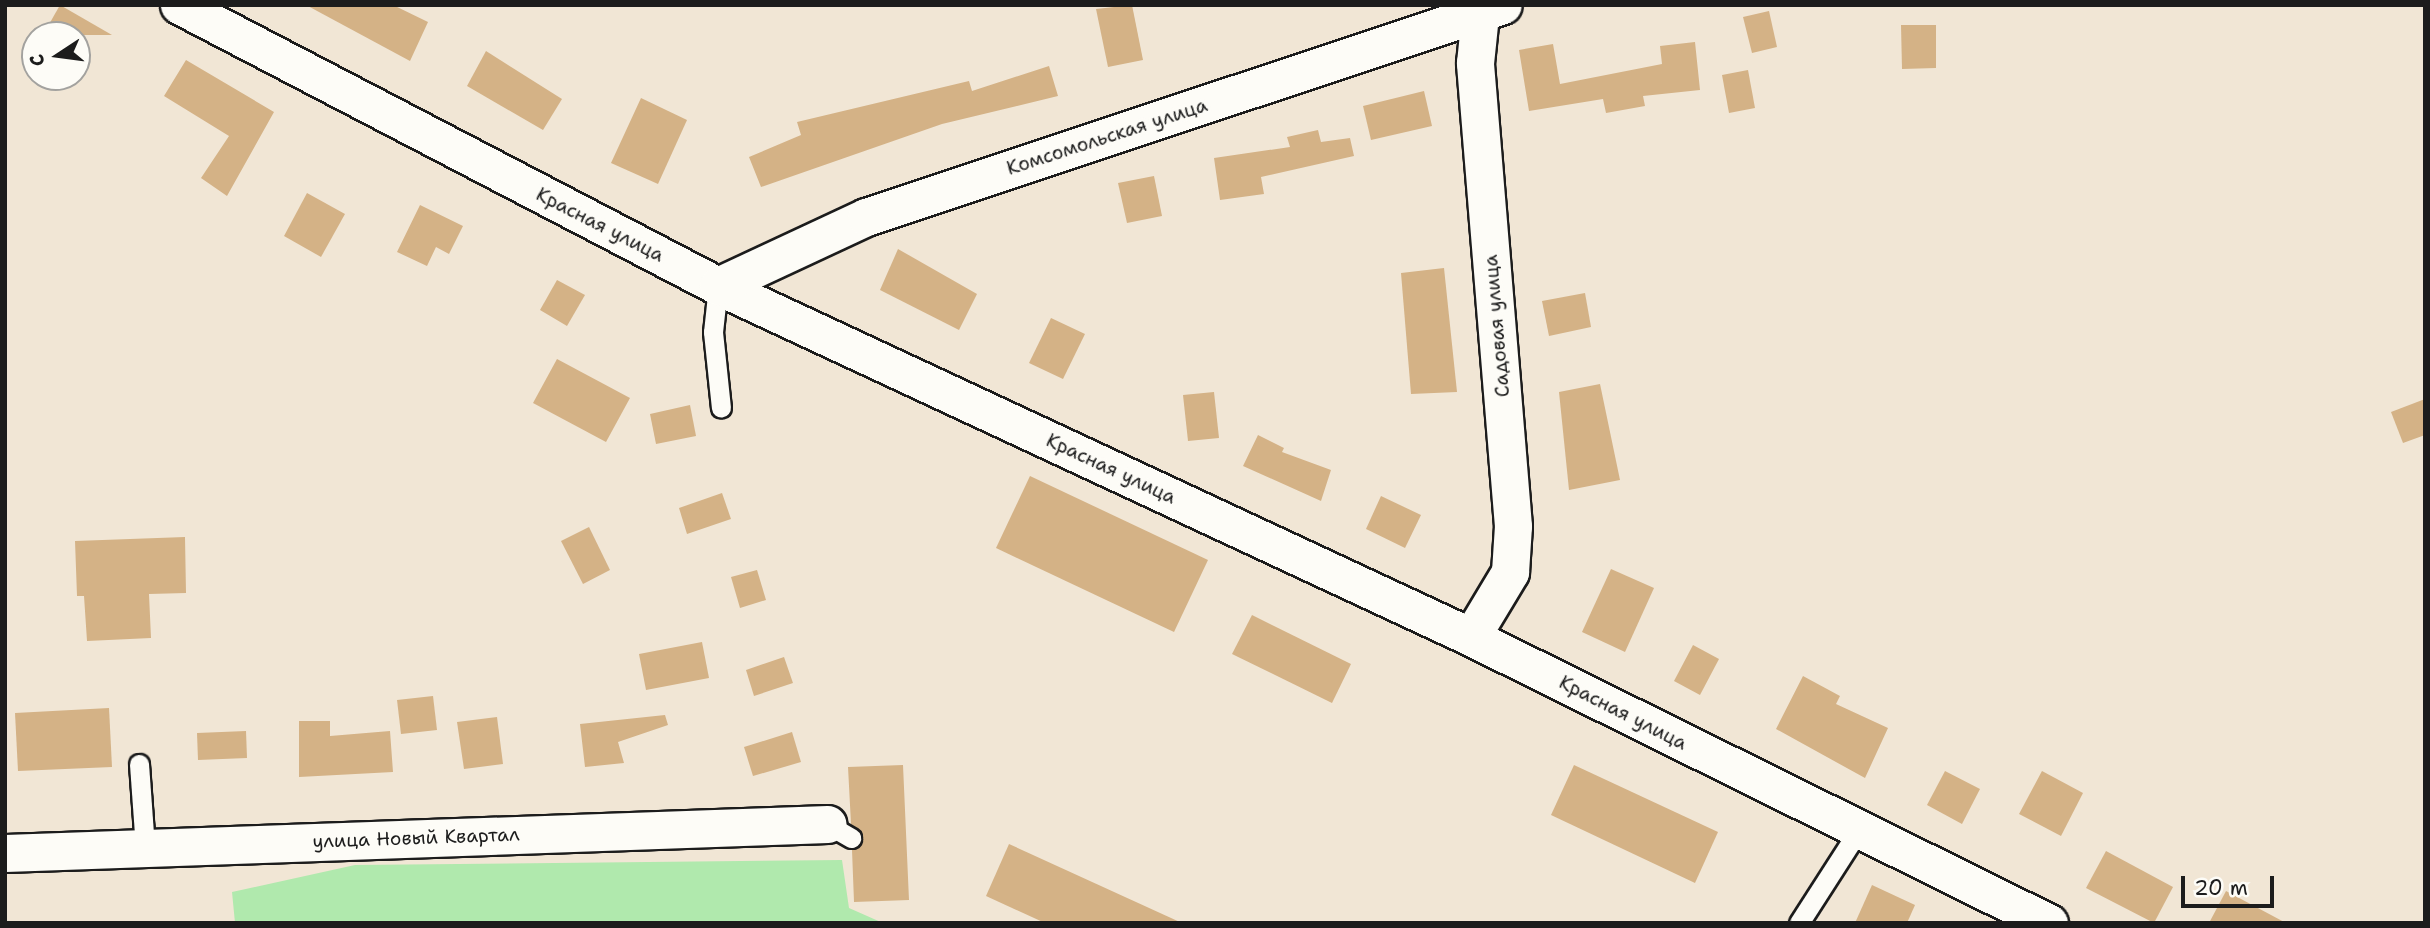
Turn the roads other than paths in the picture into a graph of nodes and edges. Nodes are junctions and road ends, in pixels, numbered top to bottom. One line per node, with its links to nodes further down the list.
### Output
1 (179, 5): 3 (street, Красная улица)
2 (1488, 7): 3 (street, Комсомольская улица); 5 (street, Садовая улица)
3 (718, 286): 4 (lane); 5 (street, Красная улица)
4 (721, 408)
5 (1471, 637): 8 (street, Красная улица)
6 (139, 764): 9 (lane)
7 (839, 831): 9 (street, улица Новый Квартал)
8 (1858, 831): 11 (lane); 12 (street, Красная улица)
9 (145, 848): 10 (street, улица Новый Квартал)
10 (5, 853)
11 (1799, 923)
12 (2049, 923)

